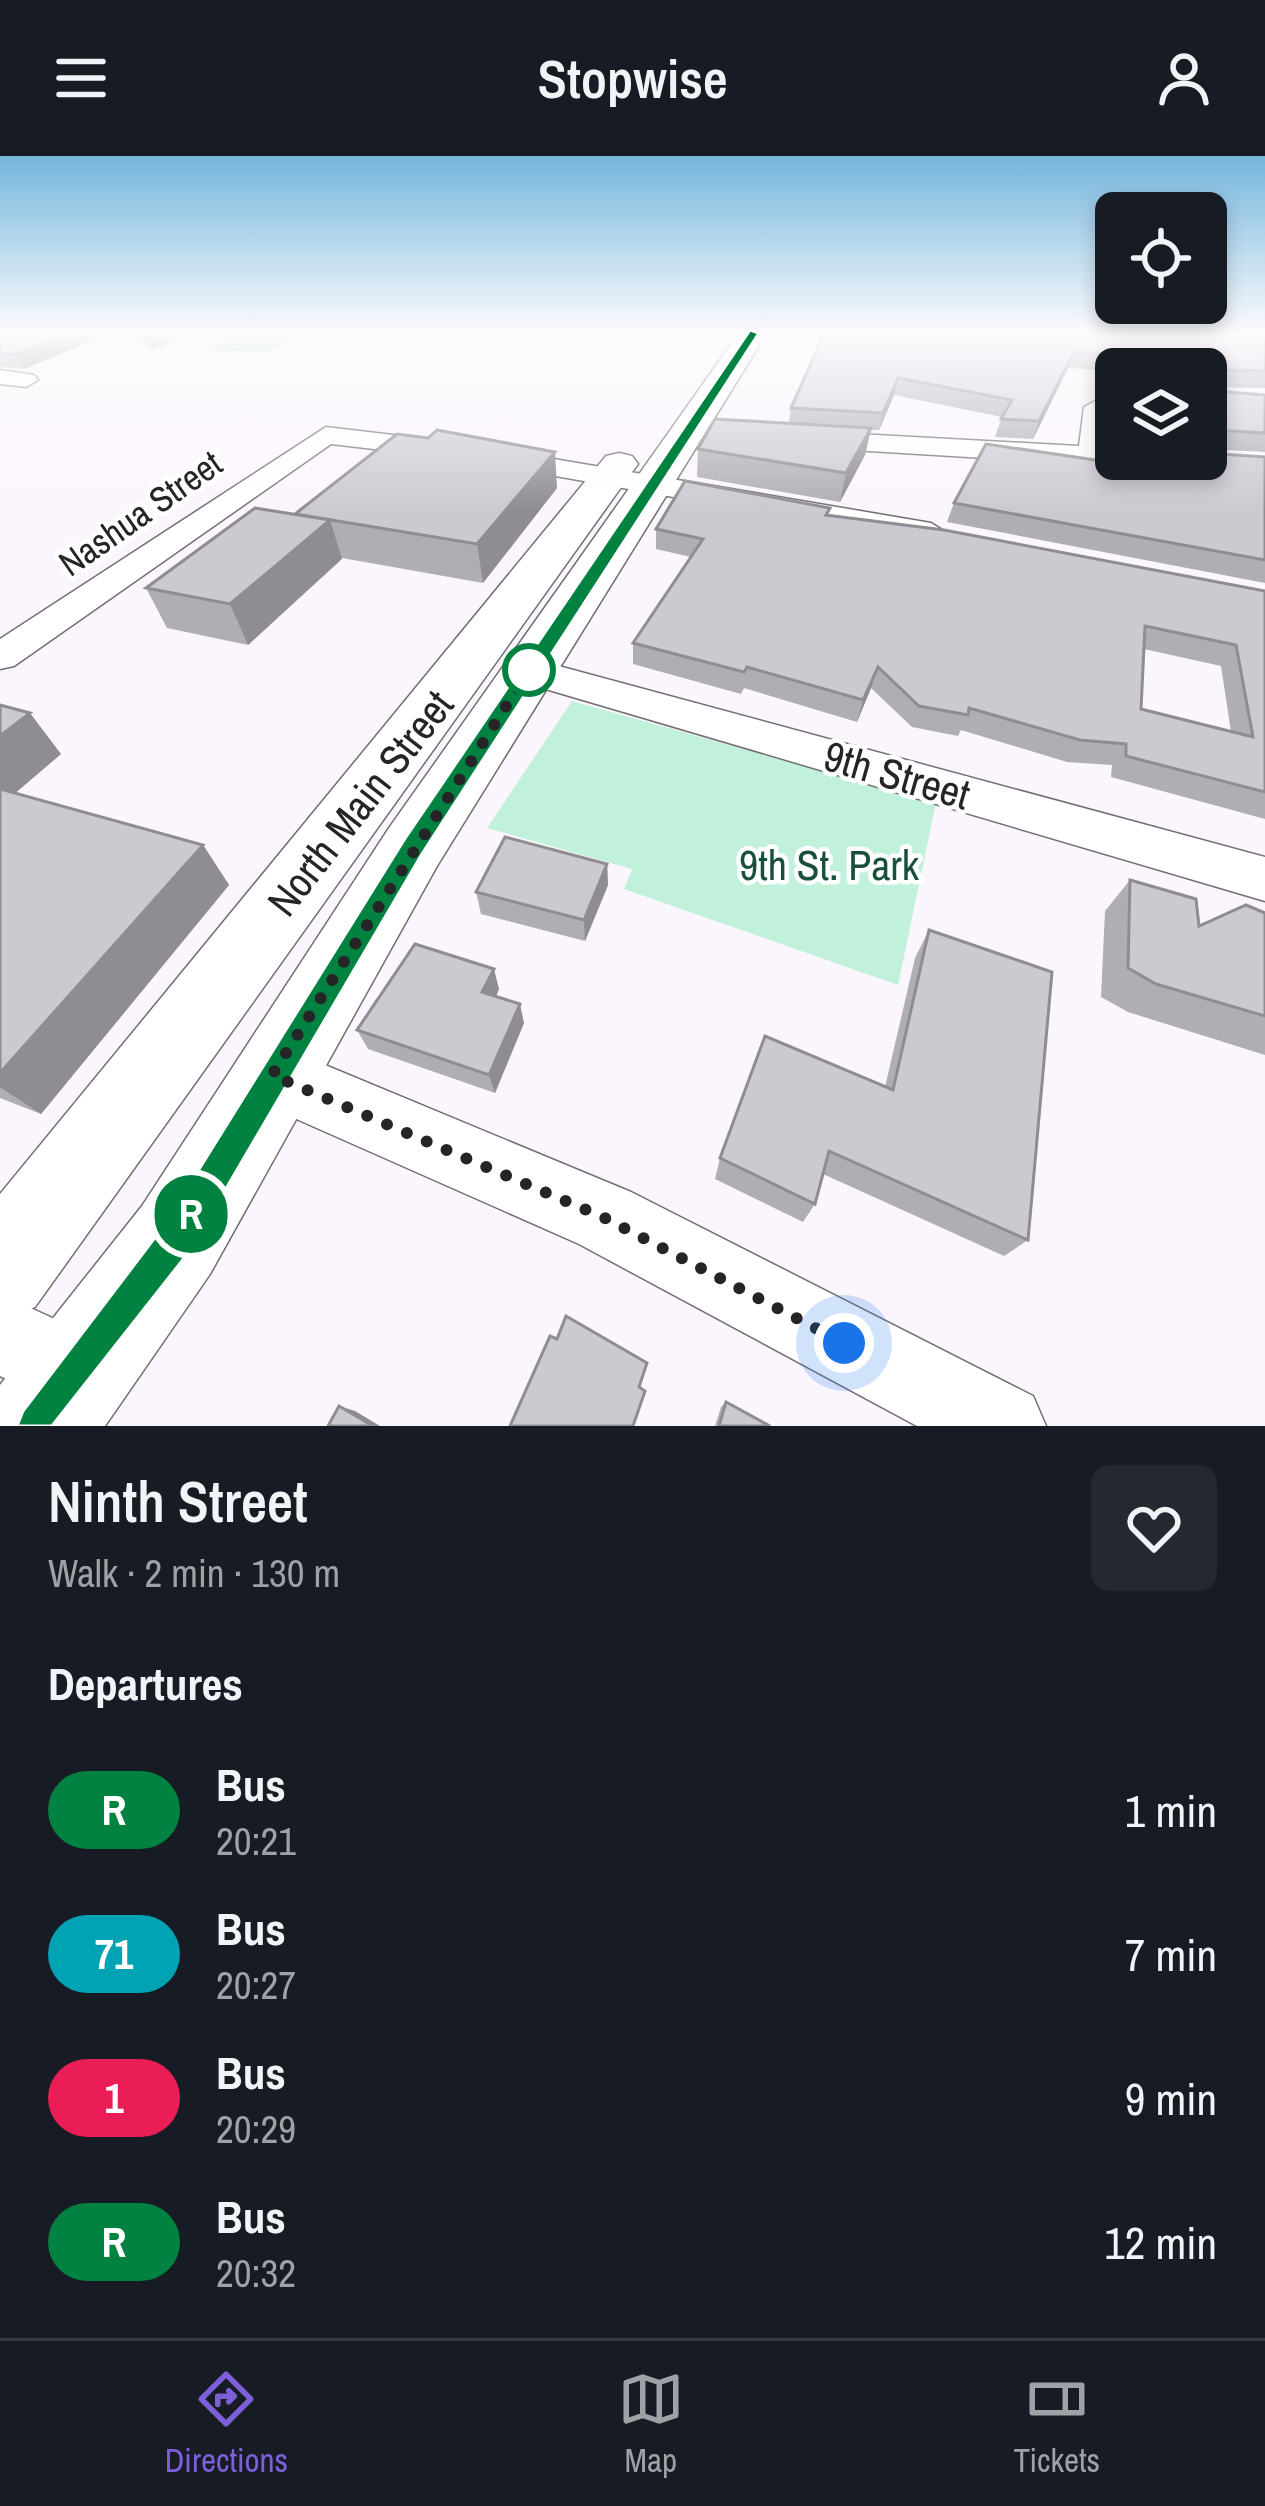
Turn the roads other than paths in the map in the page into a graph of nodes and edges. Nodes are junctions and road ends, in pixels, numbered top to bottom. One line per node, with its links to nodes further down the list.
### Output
1 (692, 392): 4 (main road, North Main Street)
2 (710, 392): 4 (main road, North Main Street)
3 (780, 438): 5 (street)
4 (665, 456): 6 (street); 7 (street, Nashua Street); 8 (main road, North Main Street); 11 (main road, North Main Street)
5 (1095, 456)
6 (974, 542)
7 (0, 656)
8 (529, 671): 9 (street, 9th Street); 10 (main road, North Main Street)
9 (1265, 879)
10 (272, 1075): 13 (main road, North Main Street); 14 (street)
11 (0, 1272)
12 (0, 1334): 13 (street)
13 (58, 1399)
14 (1003, 1426)

